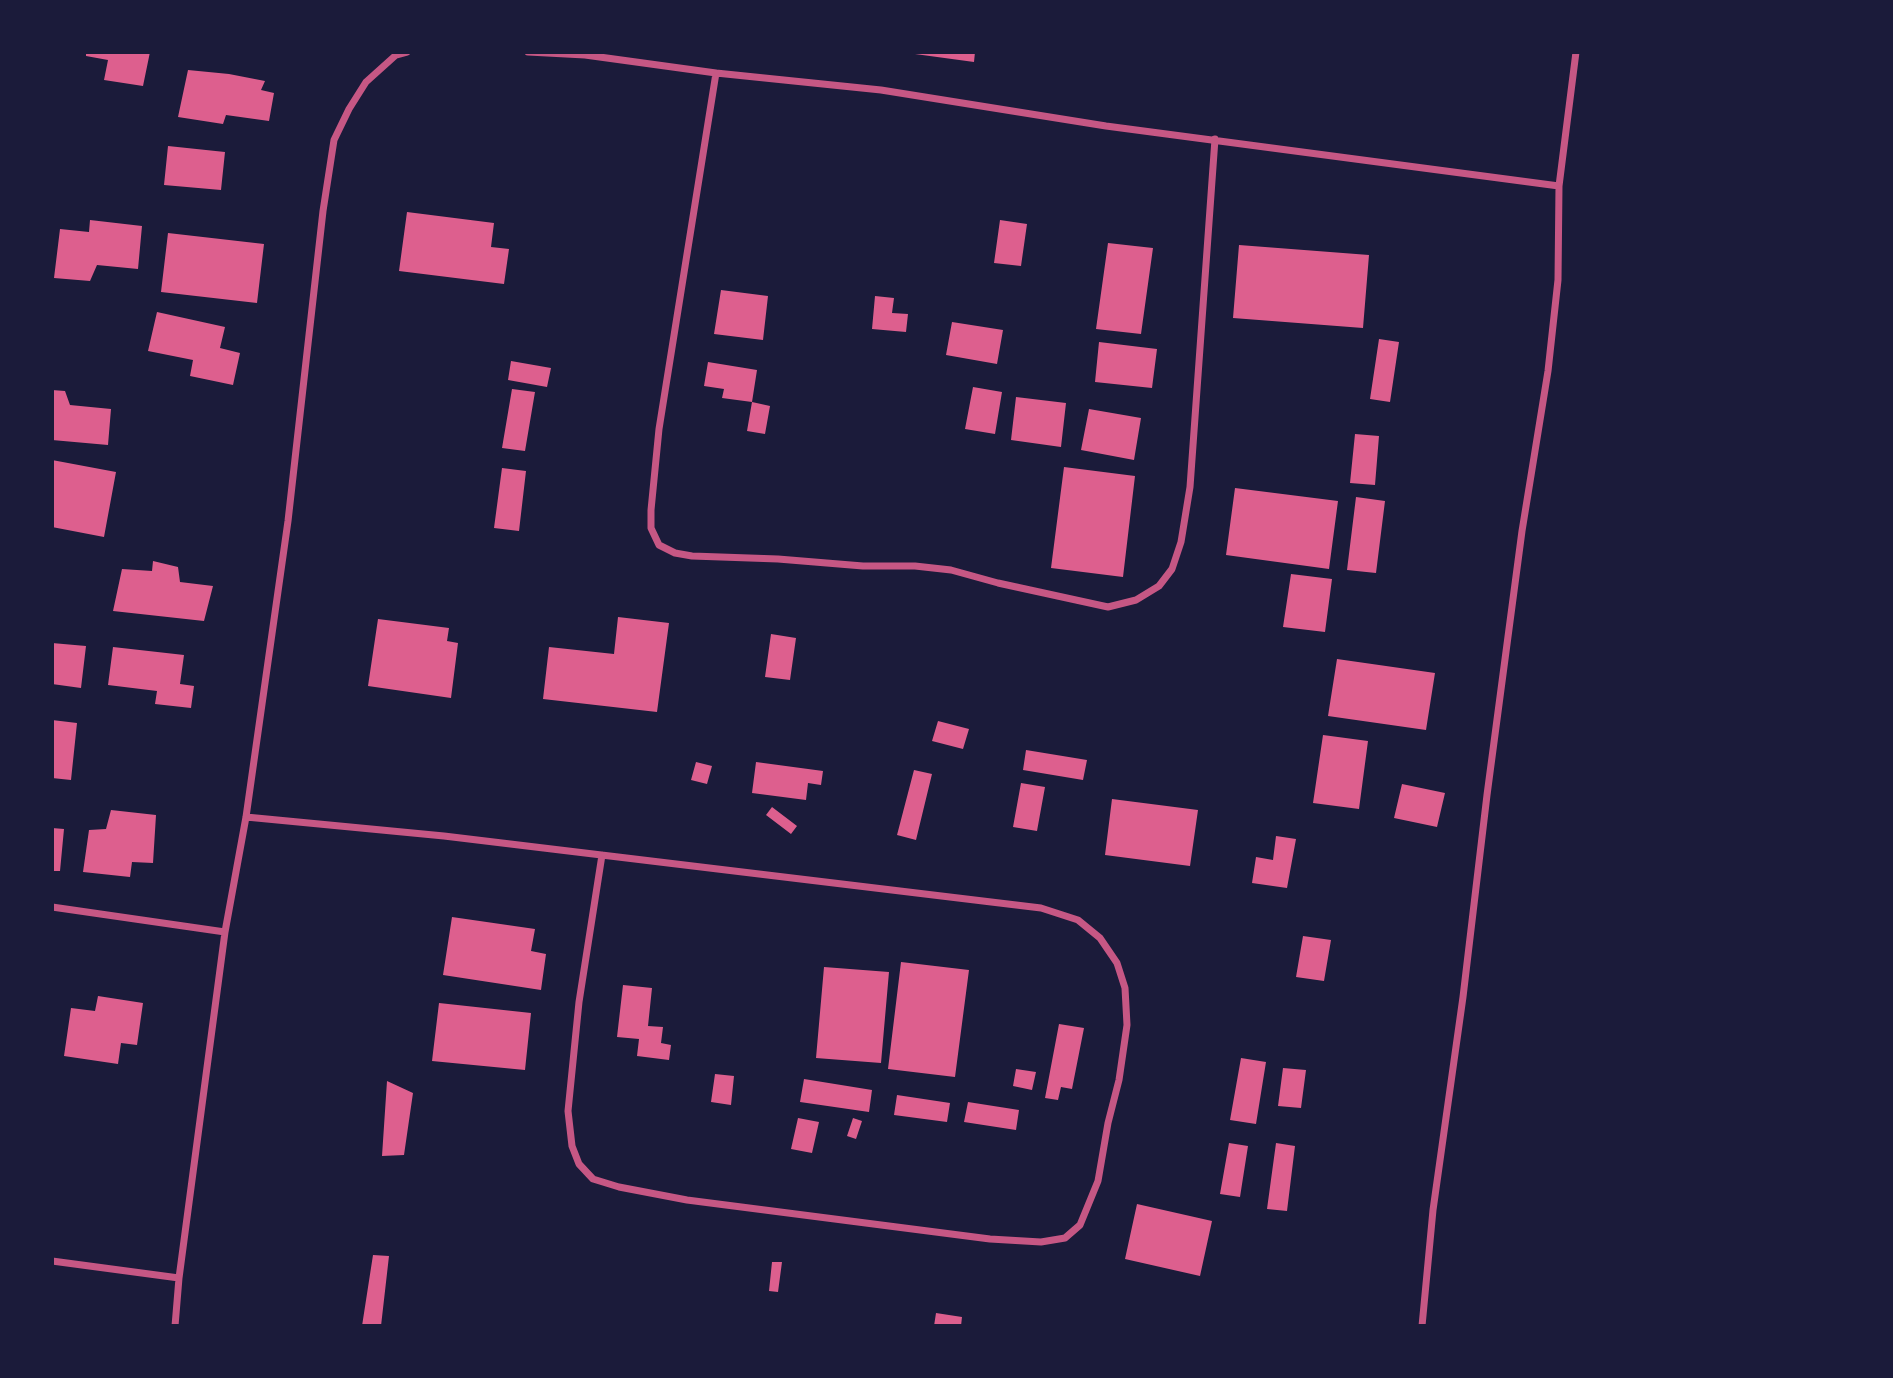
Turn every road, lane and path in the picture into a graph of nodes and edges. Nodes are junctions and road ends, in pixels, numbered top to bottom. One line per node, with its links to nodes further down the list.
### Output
1 (407, 52): 7 (street)
2 (528, 52): 4 (street)
3 (1576, 52): 6 (street)
4 (716, 73): 5 (street); 5 (street)
5 (1215, 139): 6 (street)
6 (1559, 186): 14 (street)
7 (246, 817): 8 (street); 10 (street)
8 (602, 855): 8 (street)
9 (52, 906): 10 (street)
10 (225, 932): 12 (street)
11 (52, 1261): 12 (street)
12 (179, 1278): 13 (street)
13 (175, 1325)
14 (1422, 1325)

